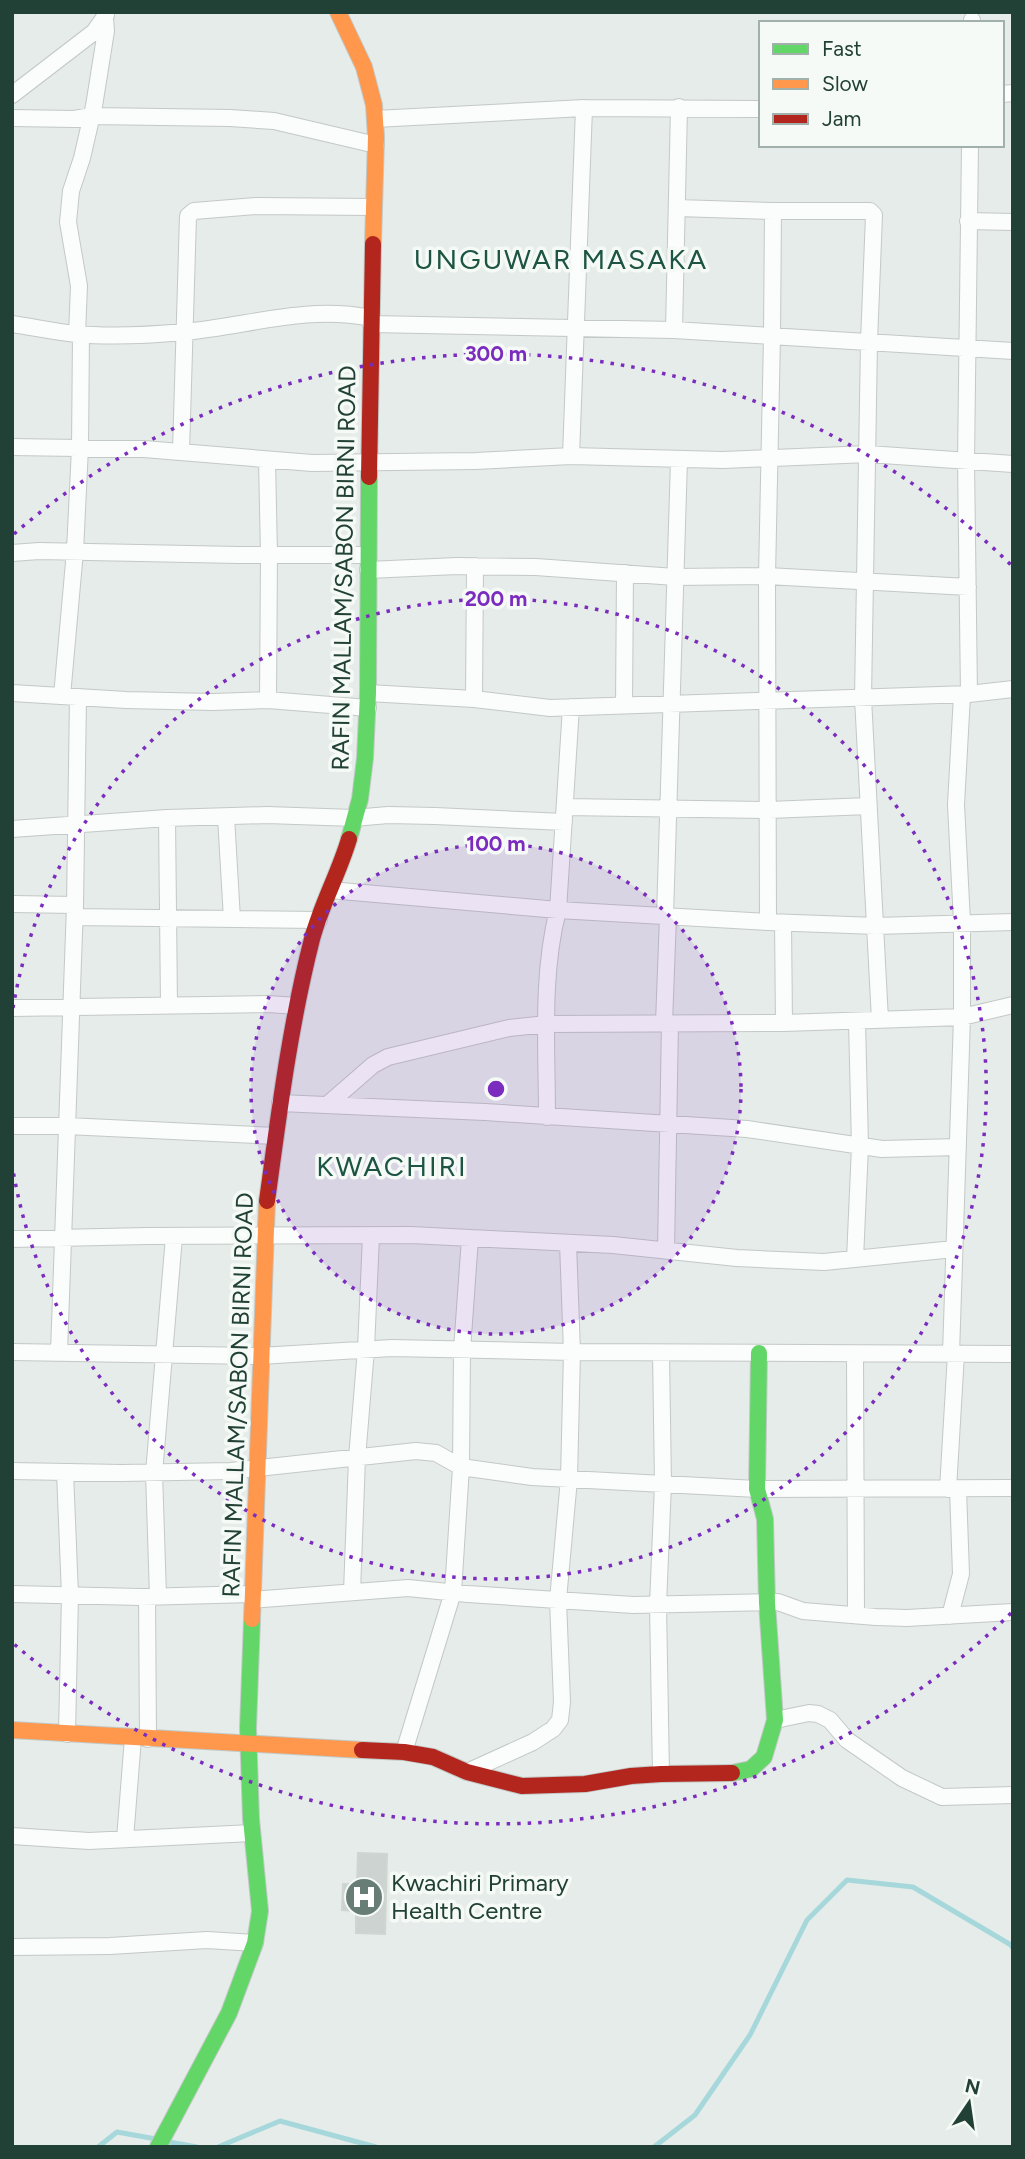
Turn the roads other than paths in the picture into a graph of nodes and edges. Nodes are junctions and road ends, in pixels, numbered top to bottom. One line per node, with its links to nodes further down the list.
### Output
1 (338, 12): 9 (street, RAFIN MALLAM/SABON BIRNI ROAD)
2 (106, 15): 3 (street); 7 (street)
3 (12, 95)
4 (678, 107): 5 (street); 6 (street); 13 (street)
5 (584, 108): 9 (street); 19 (street)
6 (759, 109)
7 (92, 116): 8 (street); 10 (street); 22 (street)
8 (12, 118)
9 (375, 118): 10 (street, RAFIN MALLAM/SABON BIRNI ROAD)
10 (376, 145): 12 (street, RAFIN MALLAM/SABON BIRNI ROAD)
11 (970, 147): 15 (street)
12 (374, 207): 17 (street, RAFIN MALLAM/SABON BIRNI ROAD); 21 (street)
13 (677, 208): 14 (street); 20 (street)
14 (773, 211): 23 (street); 24 (street)
15 (968, 221): 16 (street); 25 (street)
16 (1013, 222)
17 (371, 321): 19 (street); 21 (street); 36 (street, RAFIN MALLAM/SABON BIRNI ROAD)
18 (12, 324): 22 (street)
19 (576, 328): 20 (street); 31 (street)
20 (674, 330): 23 (street)
21 (185, 332): 22 (street); 29 (street)
22 (79, 334): 28 (street)
23 (772, 336): 24 (street); 34 (street)
24 (869, 342): 25 (street); 30 (street)
25 (968, 348): 26 (street); 35 (street)
26 (1013, 351)
27 (12, 447): 28 (street)
28 (80, 448): 29 (street); 38 (street)
29 (181, 452): 32 (street)
30 (867, 454): 34 (street); 35 (street); 46 (street)
31 (571, 456): 33 (street); 36 (street)
32 (267, 460): 36 (street); 40 (street)
33 (679, 460): 34 (street); 45 (street)
34 (768, 460): 44 (street)
35 (966, 461): 37 (street); 47 (street)
36 (370, 462): 41 (street, RAFIN MALLAM/SABON BIRNI ROAD)
37 (1013, 464)
38 (75, 551): 39 (street); 40 (street); 51 (street)
39 (12, 553)
40 (269, 555): 41 (street); 54 (street)
41 (368, 562): 42 (street); 56 (street, RAFIN MALLAM/SABON BIRNI ROAD)
42 (475, 566): 43 (street); 53 (street)
43 (625, 573): 45 (street); 58 (street)
44 (767, 576): 45 (street); 46 (street); 55 (street)
45 (675, 577): 57 (street)
46 (865, 580): 47 (street); 52 (street)
47 (968, 587): 50 (street)
48 (1013, 689): 50 (street)
49 (12, 692): 51 (street)
50 (965, 694): 52 (street); 77 (street)
51 (70, 696): 54 (street); 67 (street)
52 (863, 698): 55 (street); 60 (street)
53 (474, 699): 56 (street); 59 (street)
54 (268, 700): 56 (street)
55 (769, 700): 57 (street); 62 (street)
56 (368, 701): 66 (street, RAFIN MALLAM/SABON BIRNI ROAD)
57 (671, 704): 58 (street); 61 (street)
58 (624, 705): 59 (street)
59 (571, 707): 63 (street)
60 (868, 806): 62 (street); 80 (street)
61 (667, 809): 62 (street); 63 (street); 73 (street)
62 (769, 810): 79 (street)
63 (564, 815): 66 (street); 71 (street)
64 (226, 817): 65 (street); 66 (street); 75 (street)
65 (167, 818): 67 (street); 74 (street)
66 (354, 818): 69 (street, RAFIN MALLAM/SABON BIRNI ROAD)
67 (77, 826): 68 (street); 72 (street)
68 (12, 829)
69 (330, 890): 71 (street); 76 (street, RAFIN MALLAM/SABON BIRNI ROAD)
70 (12, 904): 72 (street)
71 (558, 910): 73 (street); 91 (street)
72 (75, 911): 74 (street); 84 (street)
73 (666, 916): 79 (street); 89 (street)
74 (169, 919): 75 (street); 81 (street)
75 (232, 919): 76 (street)
76 (319, 920): 83 (street, RAFIN MALLAM/SABON BIRNI ROAD)
77 (962, 922): 78 (street); 80 (street); 86 (street)
78 (1013, 922)
79 (775, 923): 80 (street); 90 (street)
80 (876, 926): 87 (street)
81 (169, 1005): 83 (street); 84 (street)
82 (1013, 1005): 86 (street)
83 (297, 1006): 92 (street, RAFIN MALLAM/SABON BIRNI ROAD)
84 (72, 1007): 85 (street); 97 (street)
85 (12, 1008)
86 (962, 1017): 87 (street); 100 (street)
87 (880, 1020): 88 (street)
88 (857, 1021): 90 (street); 99 (street)
89 (667, 1023): 90 (street); 91 (street); 95 (street)
90 (784, 1023)
91 (547, 1024): 93 (street); 94 (street)
92 (280, 1103): 93 (street); 98 (street, RAFIN MALLAM/SABON BIRNI ROAD)
93 (327, 1105): 94 (street)
94 (547, 1117): 95 (street)
95 (667, 1125): 99 (street); 108 (street)
96 (12, 1126): 97 (street)
97 (67, 1126): 98 (street); 104 (street)
98 (276, 1136): 103 (street, RAFIN MALLAM/SABON BIRNI ROAD)
99 (860, 1146): 100 (street); 110 (street)
100 (958, 1147): 109 (street)
101 (371, 1236): 103 (street); 105 (street); 111 (street)
102 (174, 1237): 103 (street); 104 (street); 118 (street)
103 (263, 1237): 122 (street, RAFIN MALLAM/SABON BIRNI ROAD)
104 (63, 1238): 106 (street); 114 (street)
105 (470, 1238): 107 (street); 112 (street)
106 (12, 1239)
107 (568, 1243): 108 (street); 115 (street)
108 (666, 1250): 110 (street)
109 (954, 1250): 110 (street); 120 (street)
110 (855, 1259)
111 (366, 1349): 112 (street); 122 (street); 123 (street)
112 (461, 1350): 115 (street); 124 (street)
113 (12, 1352): 114 (street)
114 (59, 1352): 118 (street)
115 (572, 1352): 116 (street); 129 (street)
116 (661, 1353): 117 (street); 130 (street)
117 (759, 1353): 119 (street); 132 (street)
118 (164, 1354): 122 (street); 128 (street)
119 (855, 1354): 120 (street); 133 (street)
120 (954, 1354): 121 (street); 134 (street)
121 (1013, 1354)
122 (260, 1356): 125 (street, RAFIN MALLAM/SABON BIRNI ROAD)
123 (357, 1458): 124 (street); 125 (street); 135 (street)
124 (461, 1467): 129 (street); 136 (street)
125 (256, 1469): 128 (street); 140 (street, RAFIN MALLAM/SABON BIRNI ROAD)
126 (12, 1471): 127 (street)
127 (65, 1472): 128 (street); 138 (street)
128 (154, 1473): 139 (street)
129 (569, 1479): 130 (street); 141 (street)
130 (663, 1484): 132 (street); 143 (street)
131 (1013, 1488): 134 (street)
132 (757, 1489): 133 (street); 142 (street)
133 (855, 1489): 134 (street); 145 (street)
134 (953, 1489): 146 (street)
135 (352, 1592): 136 (street); 140 (street)
136 (453, 1592): 141 (street); 152 (street)
137 (12, 1594): 138 (street)
138 (70, 1595): 139 (street); 149 (street)
139 (153, 1596): 140 (street); 150 (street)
140 (252, 1597): 151 (street, RAFIN MALLAM/SABON BIRNI ROAD)
141 (558, 1600): 143 (street); 153 (street)
142 (767, 1603): 143 (street); 145 (street); 147 (street)
143 (658, 1605): 154 (street)
144 (1013, 1612): 146 (street)
145 (856, 1615): 146 (street)
146 (950, 1616)
147 (775, 1720): 154 (street); 155 (street)
148 (12, 1730): 149 (street)
149 (67, 1734): 150 (street)
150 (140, 1738): 151 (street); 158 (street)
151 (249, 1744): 152 (street); 156 (street, RAFIN MALLAM/SABON BIRNI ROAD)
152 (404, 1752): 153 (street)
153 (467, 1772): 154 (street)
154 (661, 1774)
155 (1013, 1794)
156 (252, 1833): 158 (street); 159 (street, RAFIN MALLAM/SABON BIRNI ROAD)
157 (12, 1836): 158 (street)
158 (125, 1839)
159 (255, 1943): 160 (street); 161 (street, RAFIN MALLAM/SABON BIRNI ROAD)
160 (12, 1947)
161 (159, 2146)

